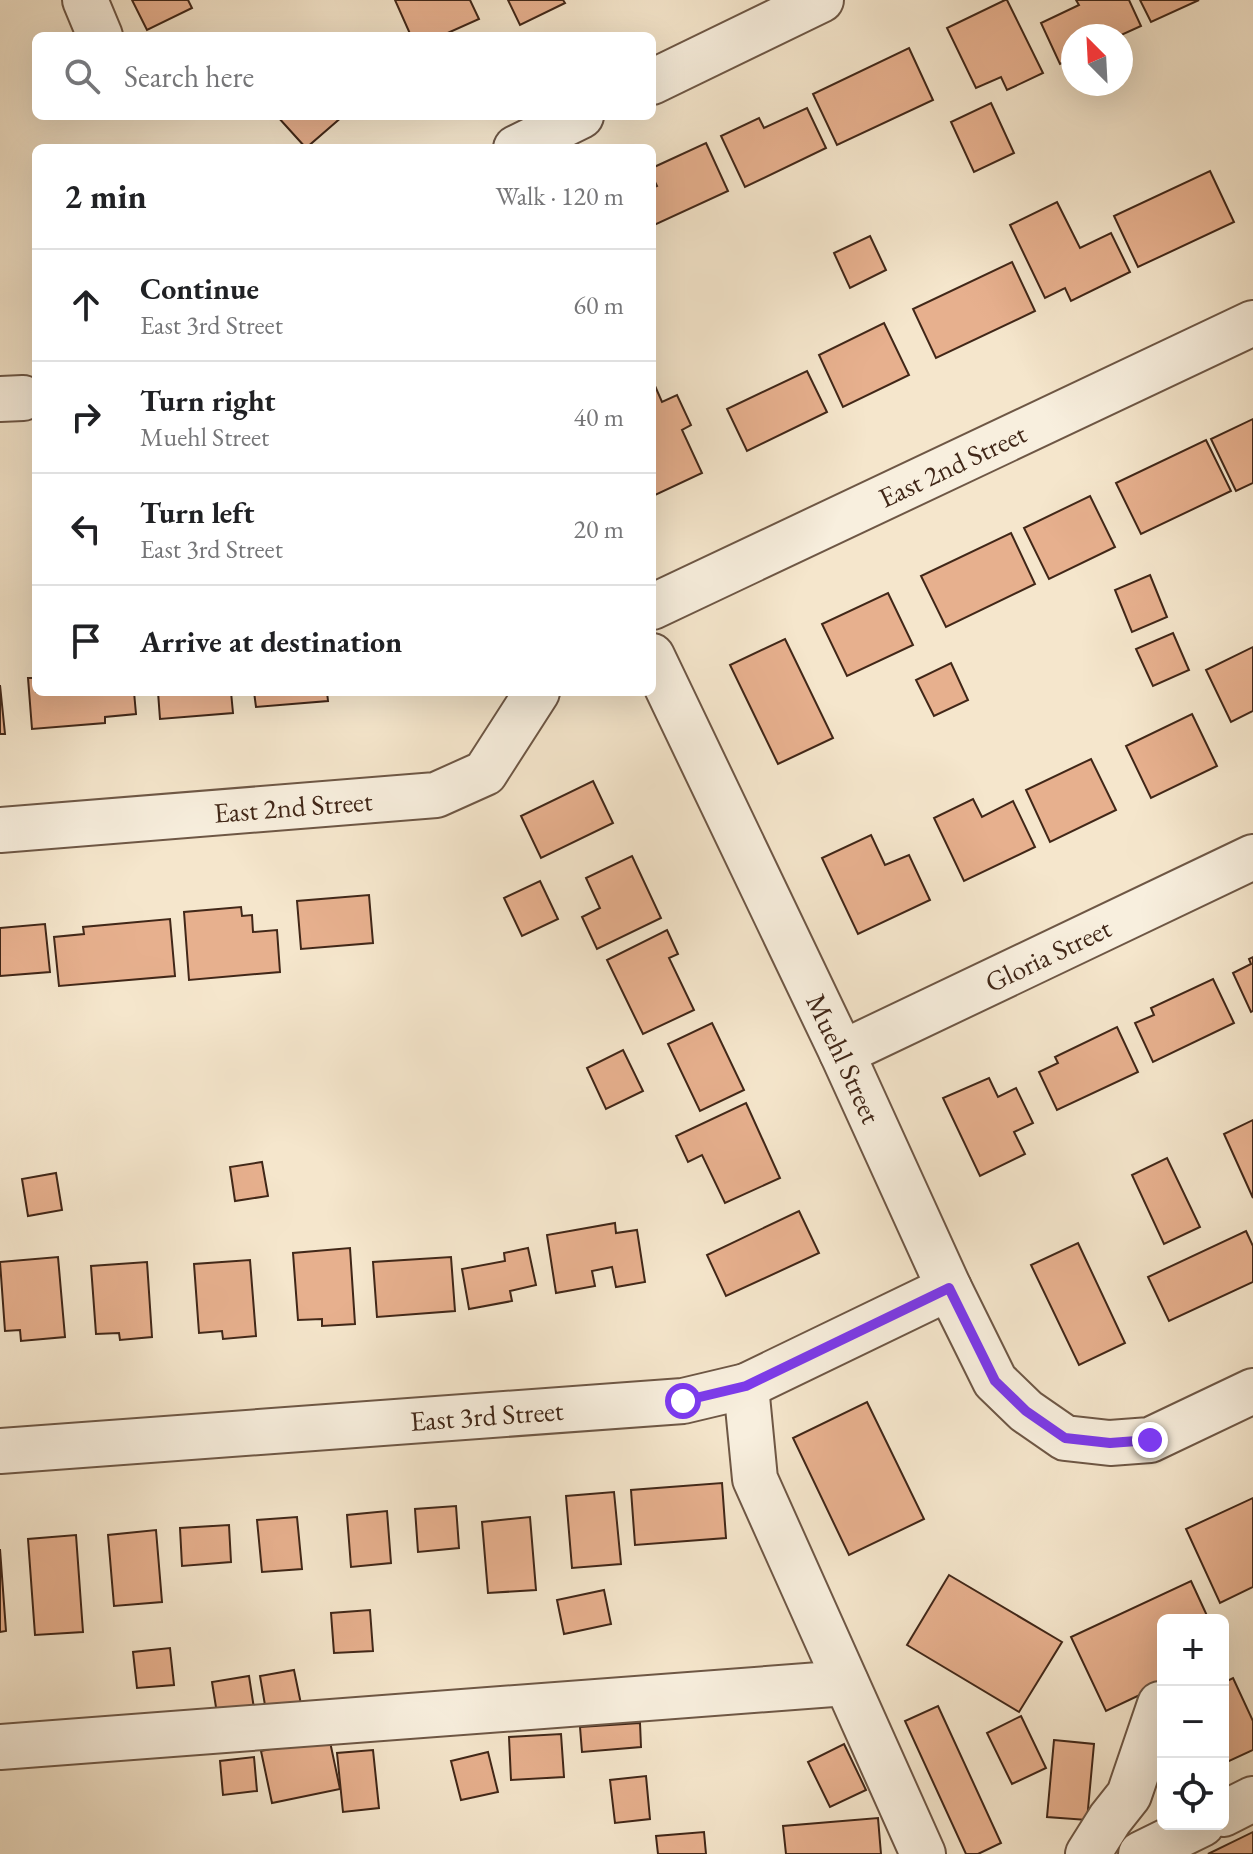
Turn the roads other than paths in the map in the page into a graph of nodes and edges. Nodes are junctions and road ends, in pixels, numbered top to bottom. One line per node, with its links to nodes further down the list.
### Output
1 (85, 0): 3 (street)
2 (821, 0): 4 (street)
3 (98, 32)
4 (656, 80)
5 (573, 120): 6 (street)
6 (524, 144)
7 (1253, 323): 8 (street, East 2nd Street)
8 (656, 605)
9 (656, 664): 13 (street, Muehl Street)
10 (534, 696): 11 (street, East 2nd Street)
11 (0, 830)
12 (1253, 857): 13 (street, Gloria Street)
13 (842, 1053): 14 (street, Muehl Street)
14 (949, 1288): 15 (street, East 3rd Street); 16 (street, Muehl Street)
15 (746, 1386): 17 (street, East 3rd Street); 18 (street)
16 (1253, 1391)
17 (0, 1451)
18 (846, 1683): 20 (street); 24 (street)
19 (1157, 1713): 25 (street)
20 (0, 1747)
21 (1253, 1799): 22 (street)
22 (1229, 1811)
23 (1190, 1830): 26 (street)
24 (923, 1854)
25 (1088, 1854)
26 (1141, 1854)

